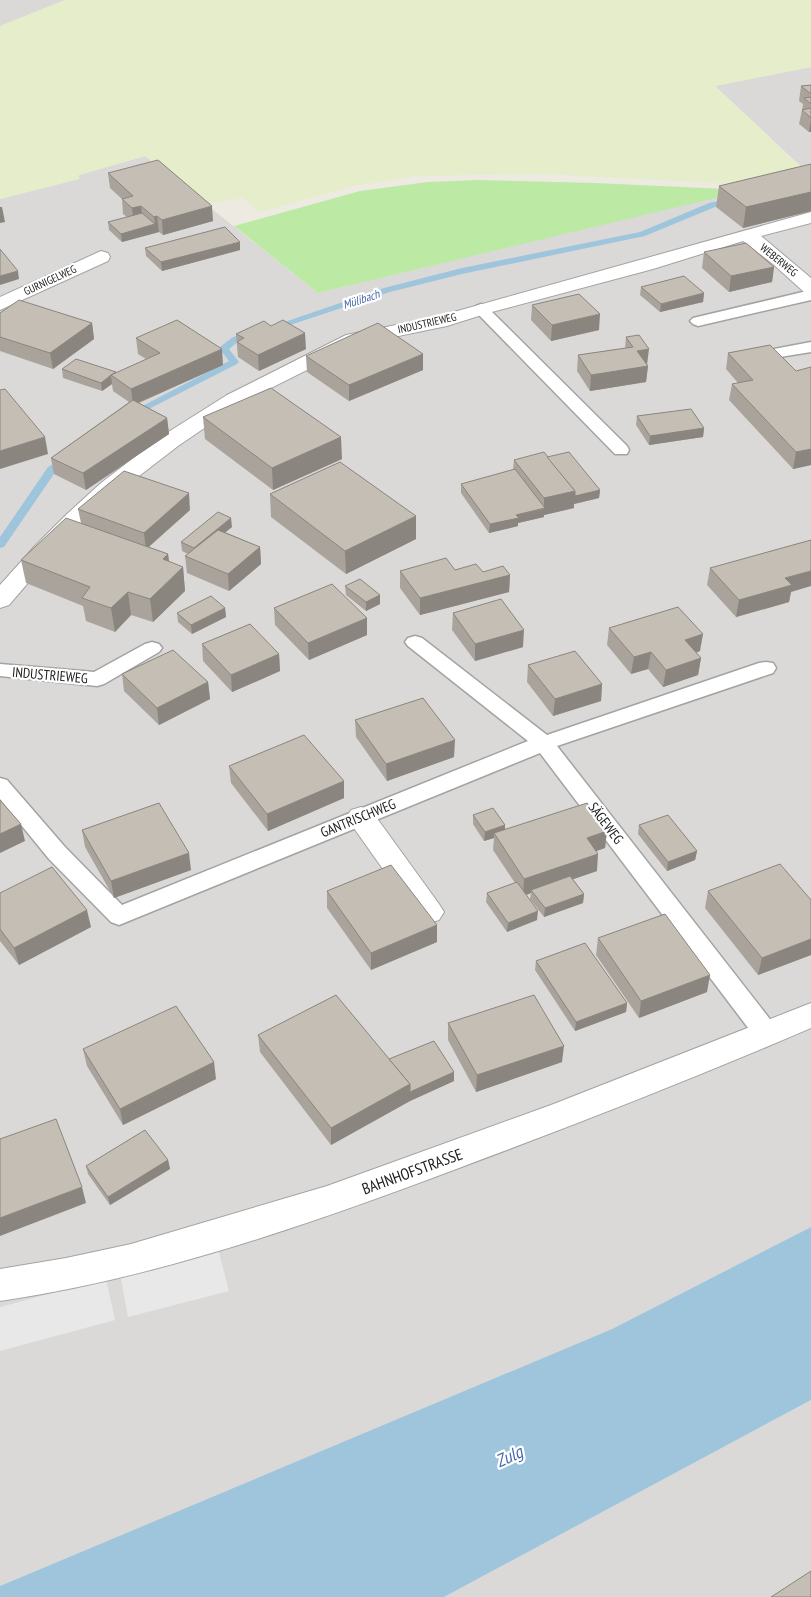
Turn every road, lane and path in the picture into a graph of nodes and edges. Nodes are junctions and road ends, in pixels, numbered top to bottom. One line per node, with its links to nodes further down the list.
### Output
1 (811, 217): 2 (street, INDUSTRIEWEG)
2 (746, 234): 4 (street, WEBERWEG); 7 (street, INDUSTRIEWEG)
3 (101, 258): 6 (street, GURNIGELWEG)
4 (811, 288)
5 (811, 295): 8 (lane)
6 (0, 304)
7 (481, 309): 11 (lane); 12 (street, INDUSTRIEWEG)
8 (698, 322)
9 (811, 347): 10 (lane)
10 (780, 352)
11 (621, 450)
12 (0, 600)
13 (415, 642): 17 (lane, SÄGEWEG)
14 (152, 648): 16 (lane, INDUSTRIEWEG)
15 (766, 668): 17 (lane, GANTRISCHWEG)
16 (0, 670)
17 (544, 743): 19 (lane, GANTRISCHWEG); 22 (lane, SÄGEWEG)
18 (0, 785): 19 (lane, GANTRISCHWEG)
19 (361, 818): 20 (street)
20 (429, 912)
21 (811, 1015): 22 (street, BAHNHOFSTRASSE)
22 (767, 1034): 23 (street, BAHNHOFSTRASSE)
23 (0, 1285)

